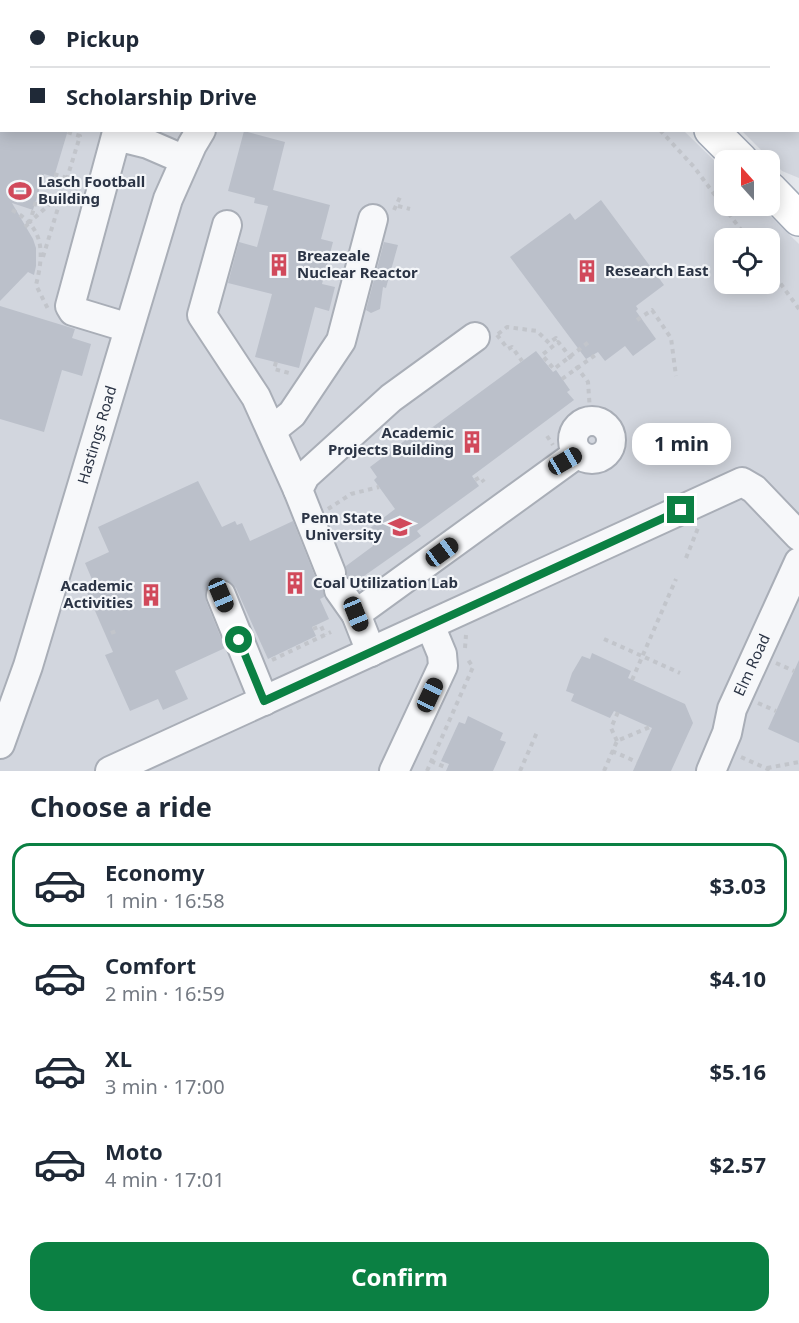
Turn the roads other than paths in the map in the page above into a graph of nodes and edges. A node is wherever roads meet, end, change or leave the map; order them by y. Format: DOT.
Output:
graph roads {
  1 [pos="200,132"];
  2 [pos="713,132"];
  3 [pos="731,150"];
  4 [pos="185,160"];
  5 [pos="780,184"];
  6 [pos="799,192"];
  7 [pos="780,199"];
  8 [pos="373,219"];
  9 [pos="799,219"];
  10 [pos="227,225"];
  11 [pos="129,328"];
  12 [pos="486,336"];
  13 [pos="272,430"];
  14 [pos="578,453"];
  15 [pos="298,490"];
  16 [pos="799,536"];
  17 [pos="799,562"];
  18 [pos="221,595"];
  19 [pos="356,614"];
  20 [pos="430,625"];
  21 [pos="371,652"];
  22 [pos="264,701"];
  23 [pos="0,744"];
  24 [pos="151,762"];
  25 [pos="110,771"];
  26 [pos="393,771"];
  27 [pos="711,771"];
  1 -- 4 [label="street, Hastings Road"];
  2 -- 3 [label="main road"];
  4 -- 11 [label="street, Hastings Road"];
  4 -- 11 [label="street"];
  5 -- 6 [label="main road"];
  7 -- 9 [label="main road"];
  8 -- 13 [label="street"];
  10 -- 13 [label="street"];
  11 -- 23 [label="street, Hastings Road"];
  12 -- 15 [label="street"];
  13 -- 15 [label="street"];
  14 -- 19 [label="street"];
  15 -- 19 [label="street"];
  16 -- 20 [label="street"];
  17 -- 27 [label="street, Elm Road"];
  18 -- 22 [label="street"];
  19 -- 21 [label="street"];
  20 -- 21 [label="street"];
  20 -- 26 [label="street"];
  21 -- 22 [label="street"];
  22 -- 24 [label="street"];
  24 -- 25 [label="street"];
}
